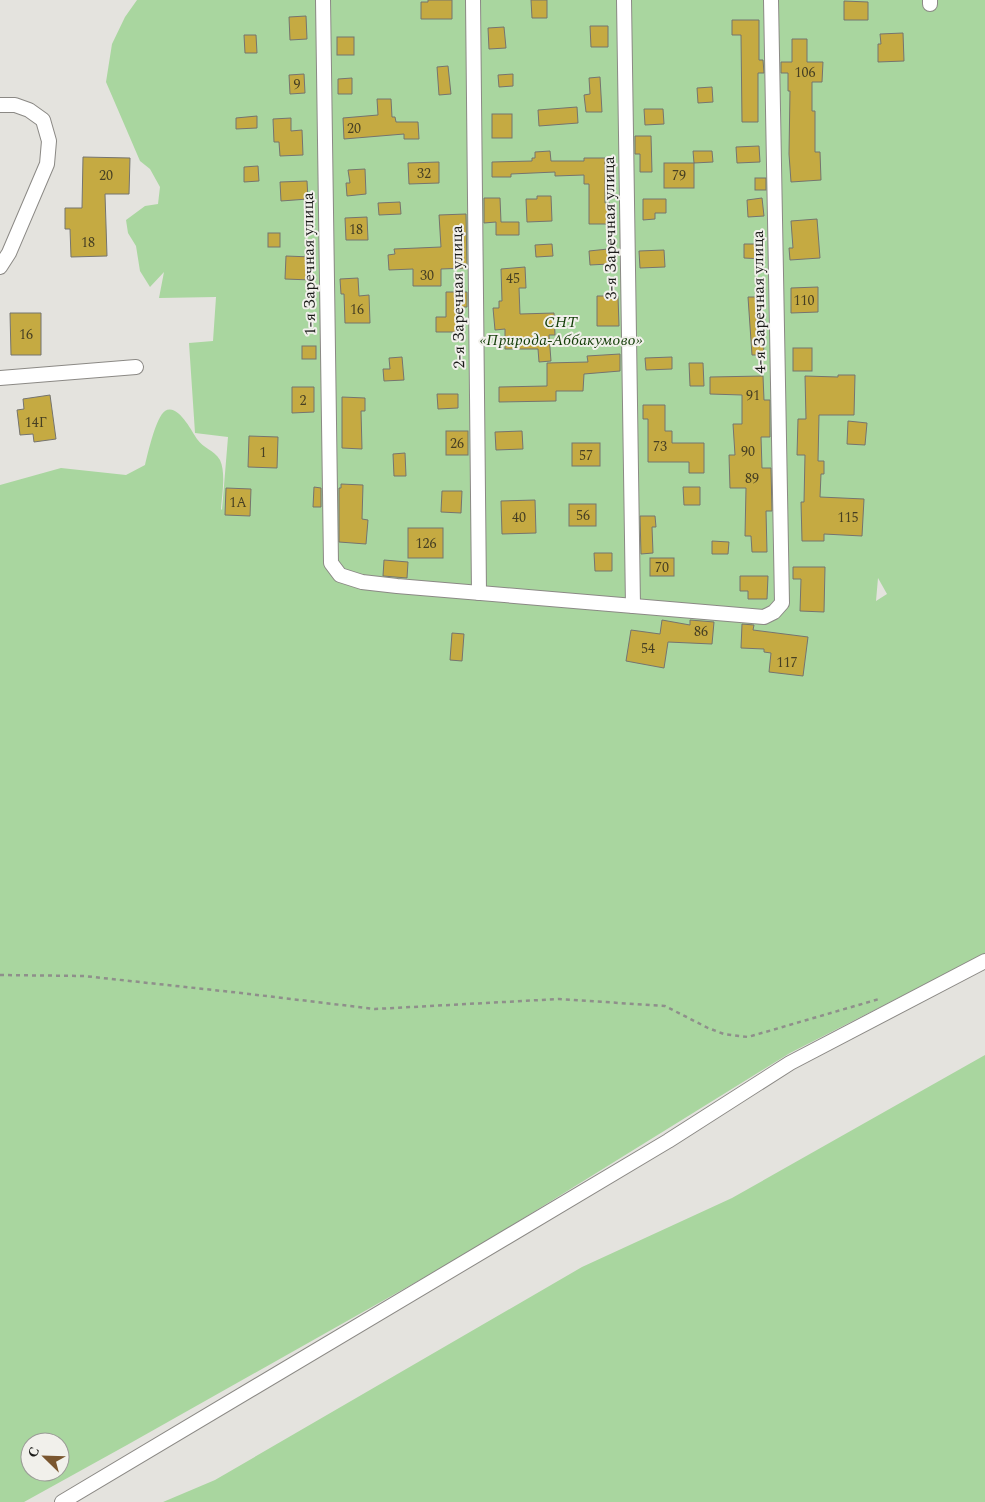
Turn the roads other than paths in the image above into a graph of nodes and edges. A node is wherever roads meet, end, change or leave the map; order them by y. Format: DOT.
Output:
graph roads {
  1 [pos="324,0"];
  2 [pos="473,0"];
  3 [pos="624,0"];
  4 [pos="771,0"];
  5 [pos="0,105"];
  6 [pos="0,267"];
  7 [pos="136,367"];
  8 [pos="0,378"];
  9 [pos="479,593"];
  10 [pos="782,603"];
  11 [pos="633,606"];
  12 [pos="985,961"];
  13 [pos="62,1502"];
  1 -- 9 [label="street, 1-я Заречная улица"];
  2 -- 9 [label="street, 2-я Заречная улица"];
  3 -- 11 [label="street, 3-я Заречная улица"];
  4 -- 10 [label="street, 4-я Заречная улица"];
  5 -- 6 [label="street"];
  7 -- 8 [label="street"];
  9 -- 11 [label="street, 1-я Заречная улица"];
  10 -- 11 [label="street, 1-я Заречная улица"];
  12 -- 13 [label="street"];
}
